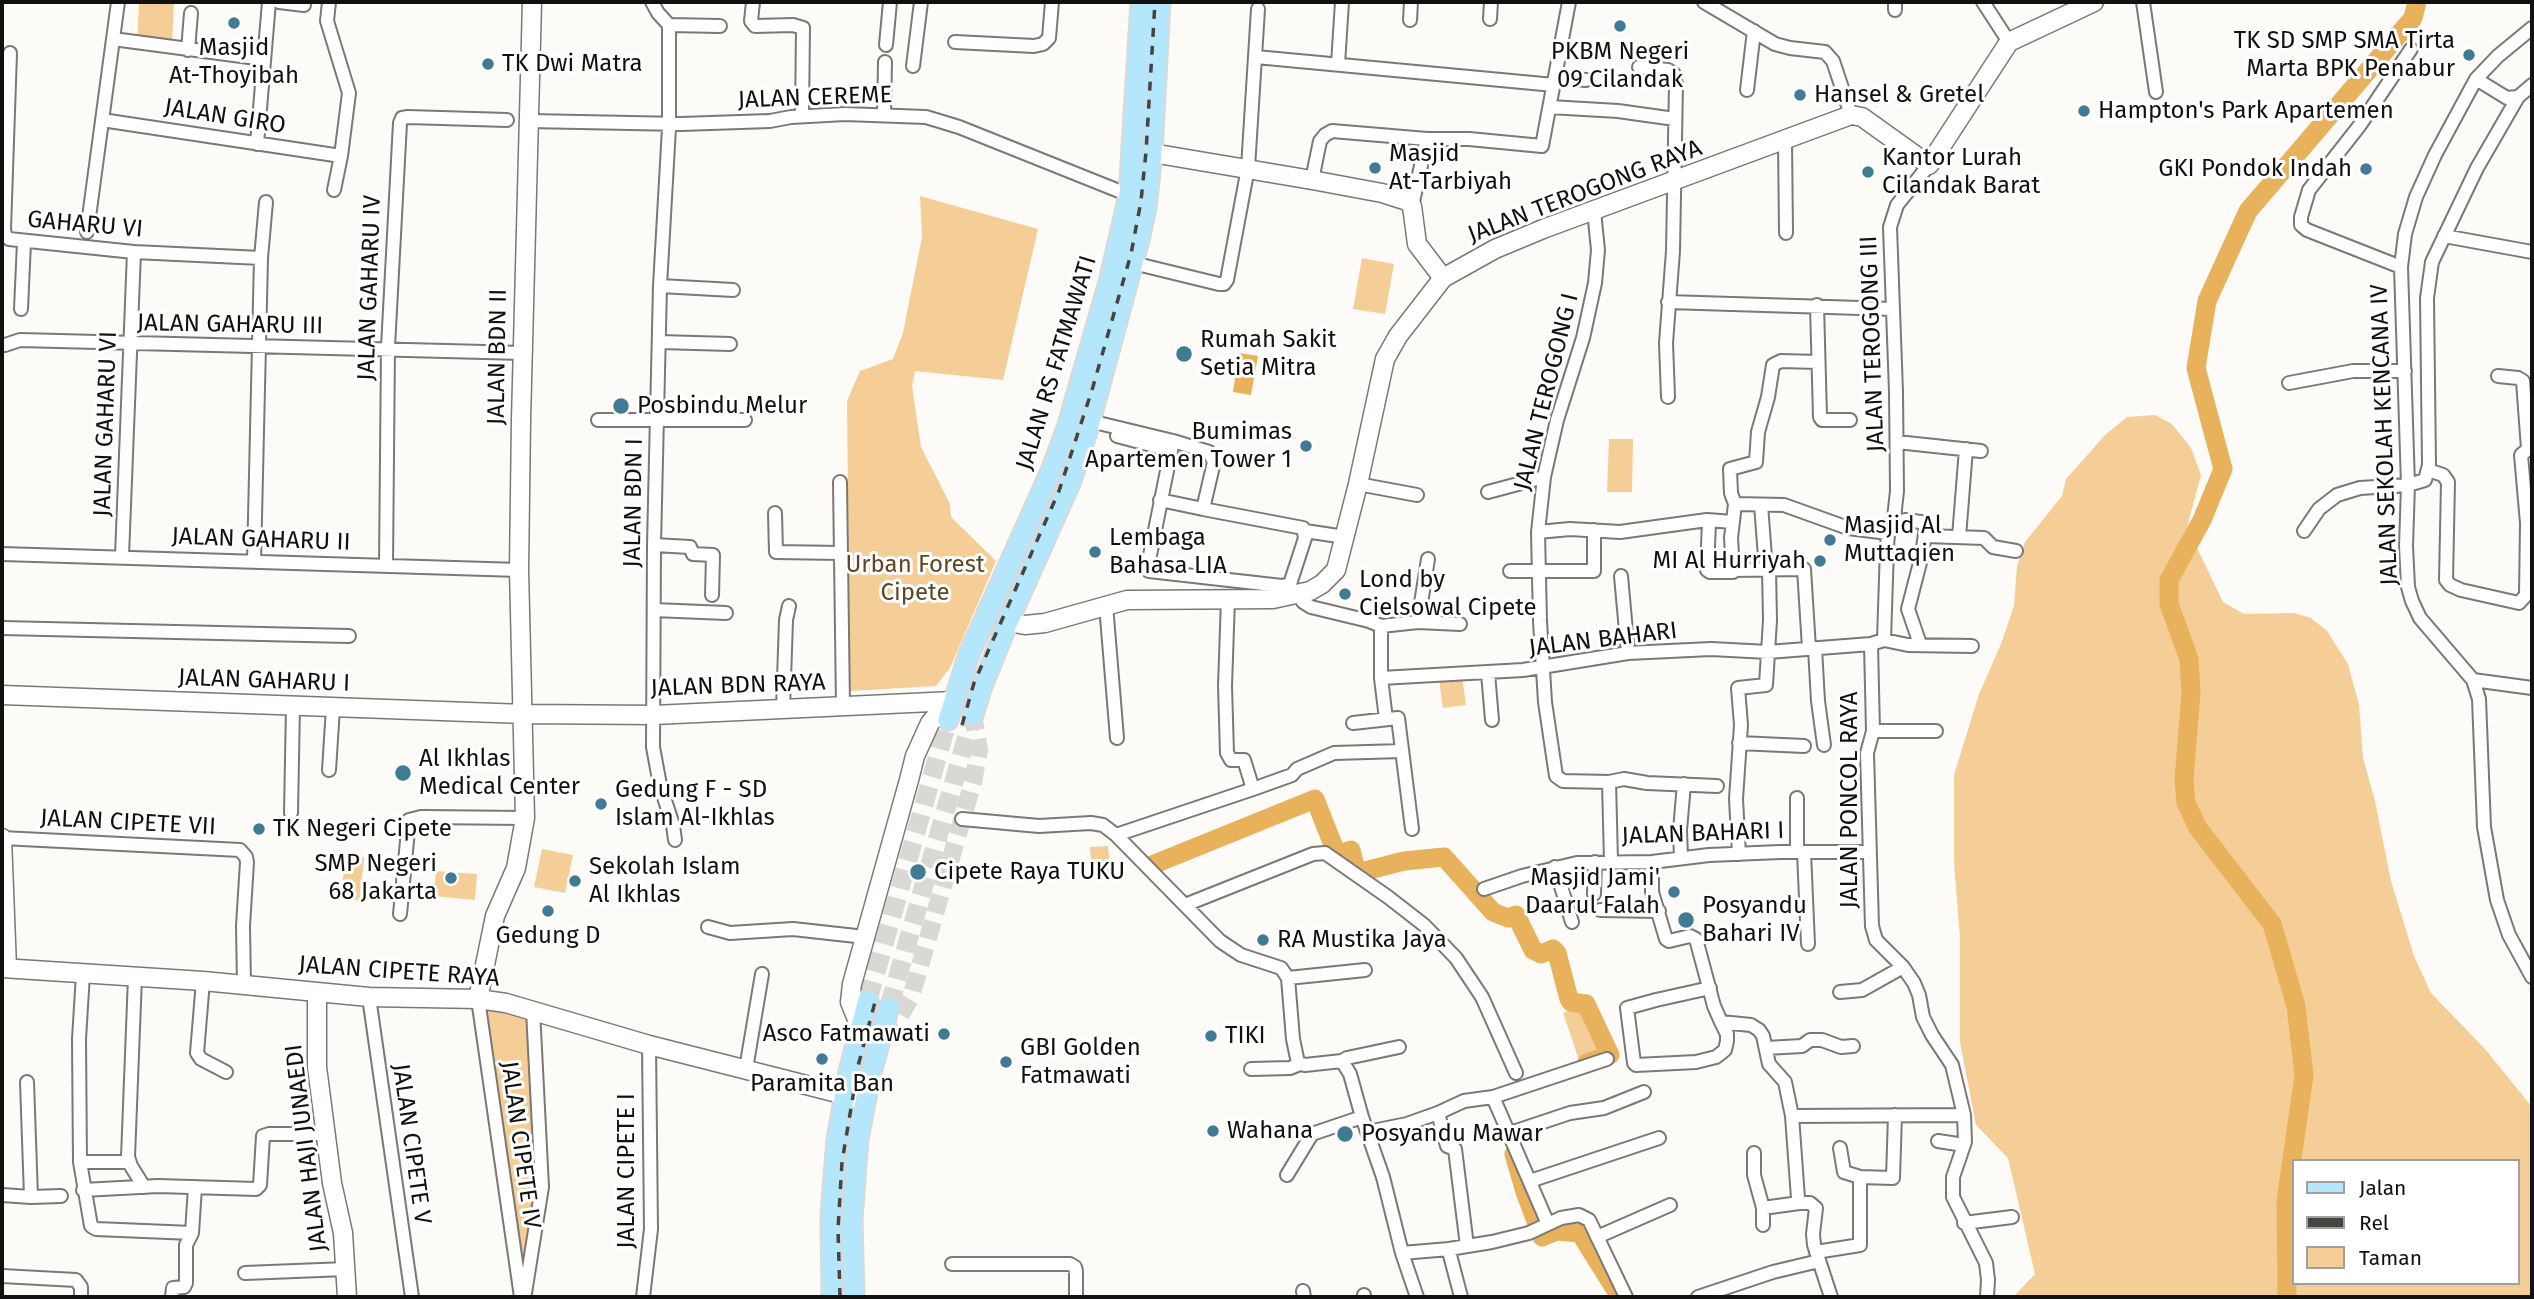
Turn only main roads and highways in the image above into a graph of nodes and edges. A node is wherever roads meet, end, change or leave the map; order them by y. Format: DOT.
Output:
graph roads {
  1 [pos="1141,2"];
  2 [pos="1160,2"];
  3 [pos="1146,73"];
  4 [pos="951,710"];
  5 [pos="973,715"];
  6 [pos="868,1000"];
  7 [pos="890,1007"];
  8 [pos="832,1297"];
  9 [pos="854,1297"];
  1 -- 3 [label="main road, JALAN RS FATMAWATI"];
  2 -- 3 [label="main road, JALAN RS FATMAWATI"];
  3 -- 4 [label="main road, JALAN RS FATMAWATI"];
  3 -- 5 [label="main road, JALAN RS FATMAWATI"];
  6 -- 8 [label="main road"];
  7 -- 9 [label="main road"];
}
